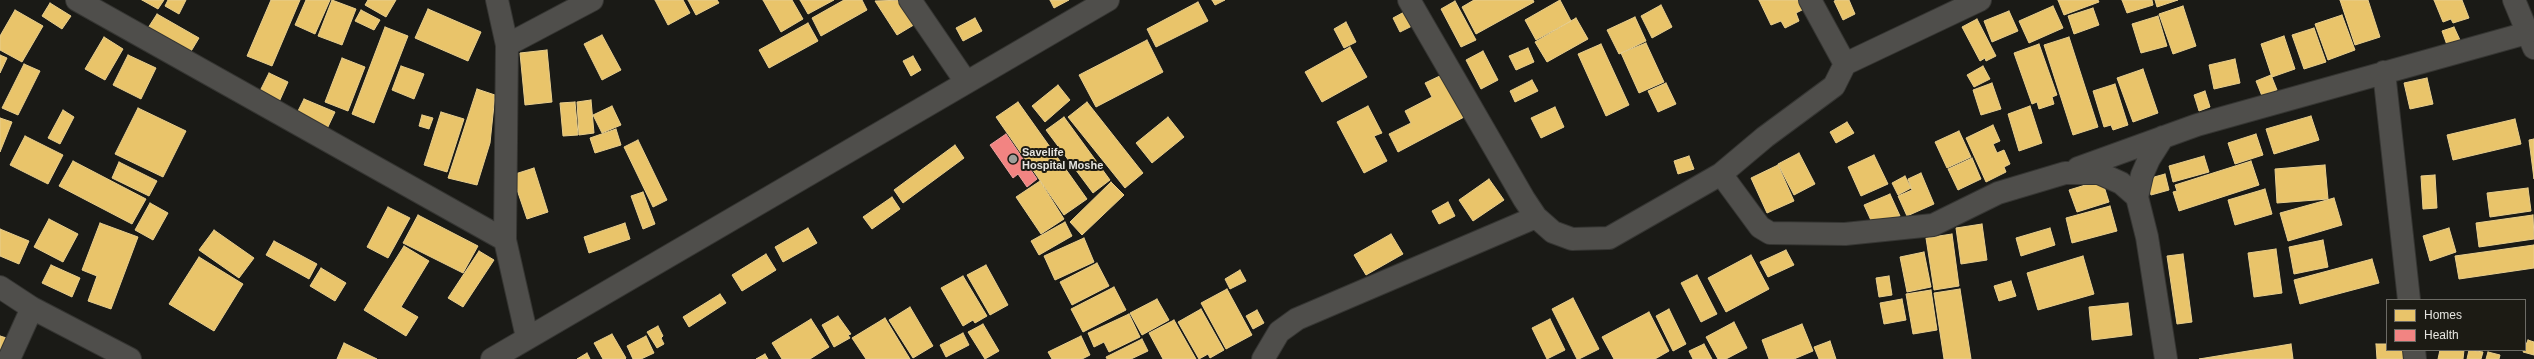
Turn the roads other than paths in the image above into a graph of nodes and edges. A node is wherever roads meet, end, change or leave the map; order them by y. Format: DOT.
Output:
graph roads {
  1 [pos="77,0"];
  2 [pos="497,0"];
  3 [pos="592,0"];
  4 [pos="910,0"];
  5 [pos="1108,0"];
  6 [pos="1409,0"];
  7 [pos="1810,0"];
  8 [pos="1980,0"];
  9 [pos="2514,0"];
  10 [pos="2531,40"];
  11 [pos="506,45"];
  12 [pos="1845,64"];
  13 [pos="2384,72"];
  14 [pos="966,82"];
  15 [pos="2163,138"];
  16 [pos="2065,173"];
  17 [pos="1721,174"];
  18 [pos="2137,197"];
  19 [pos="1536,216"];
  20 [pos="505,240"];
  21 [pos="0,287"];
  22 [pos="2408,299"];
  23 [pos="32,308"];
  24 [pos="527,337"];
  25 [pos="8,359"];
  26 [pos="130,359"];
  27 [pos="492,359"];
  28 [pos="1263,359"];
  29 [pos="2166,359"];
  1 -- 20 [label="street"];
  2 -- 11 [label="street"];
  3 -- 11 [label="street"];
  4 -- 14 [label="street"];
  5 -- 14 [label="street"];
  6 -- 19 [label="street"];
  7 -- 12 [label="street"];
  8 -- 12 [label="street"];
  9 -- 10 [label="street"];
  10 -- 13 [label="street"];
  11 -- 20 [label="street"];
  12 -- 17 [label="street"];
  13 -- 15 [label="street"];
  13 -- 22 [label="street"];
  14 -- 24 [label="street"];
  15 -- 16 [label="street"];
  15 -- 18 [label="street"];
  16 -- 17 [label="street"];
  16 -- 18 [label="street"];
  17 -- 19 [label="street"];
  18 -- 29 [label="street"];
  19 -- 28 [label="street"];
  20 -- 24 [label="street"];
  21 -- 23 [label="street"];
  23 -- 25 [label="street"];
  23 -- 26 [label="street"];
  24 -- 27 [label="street"];
}
